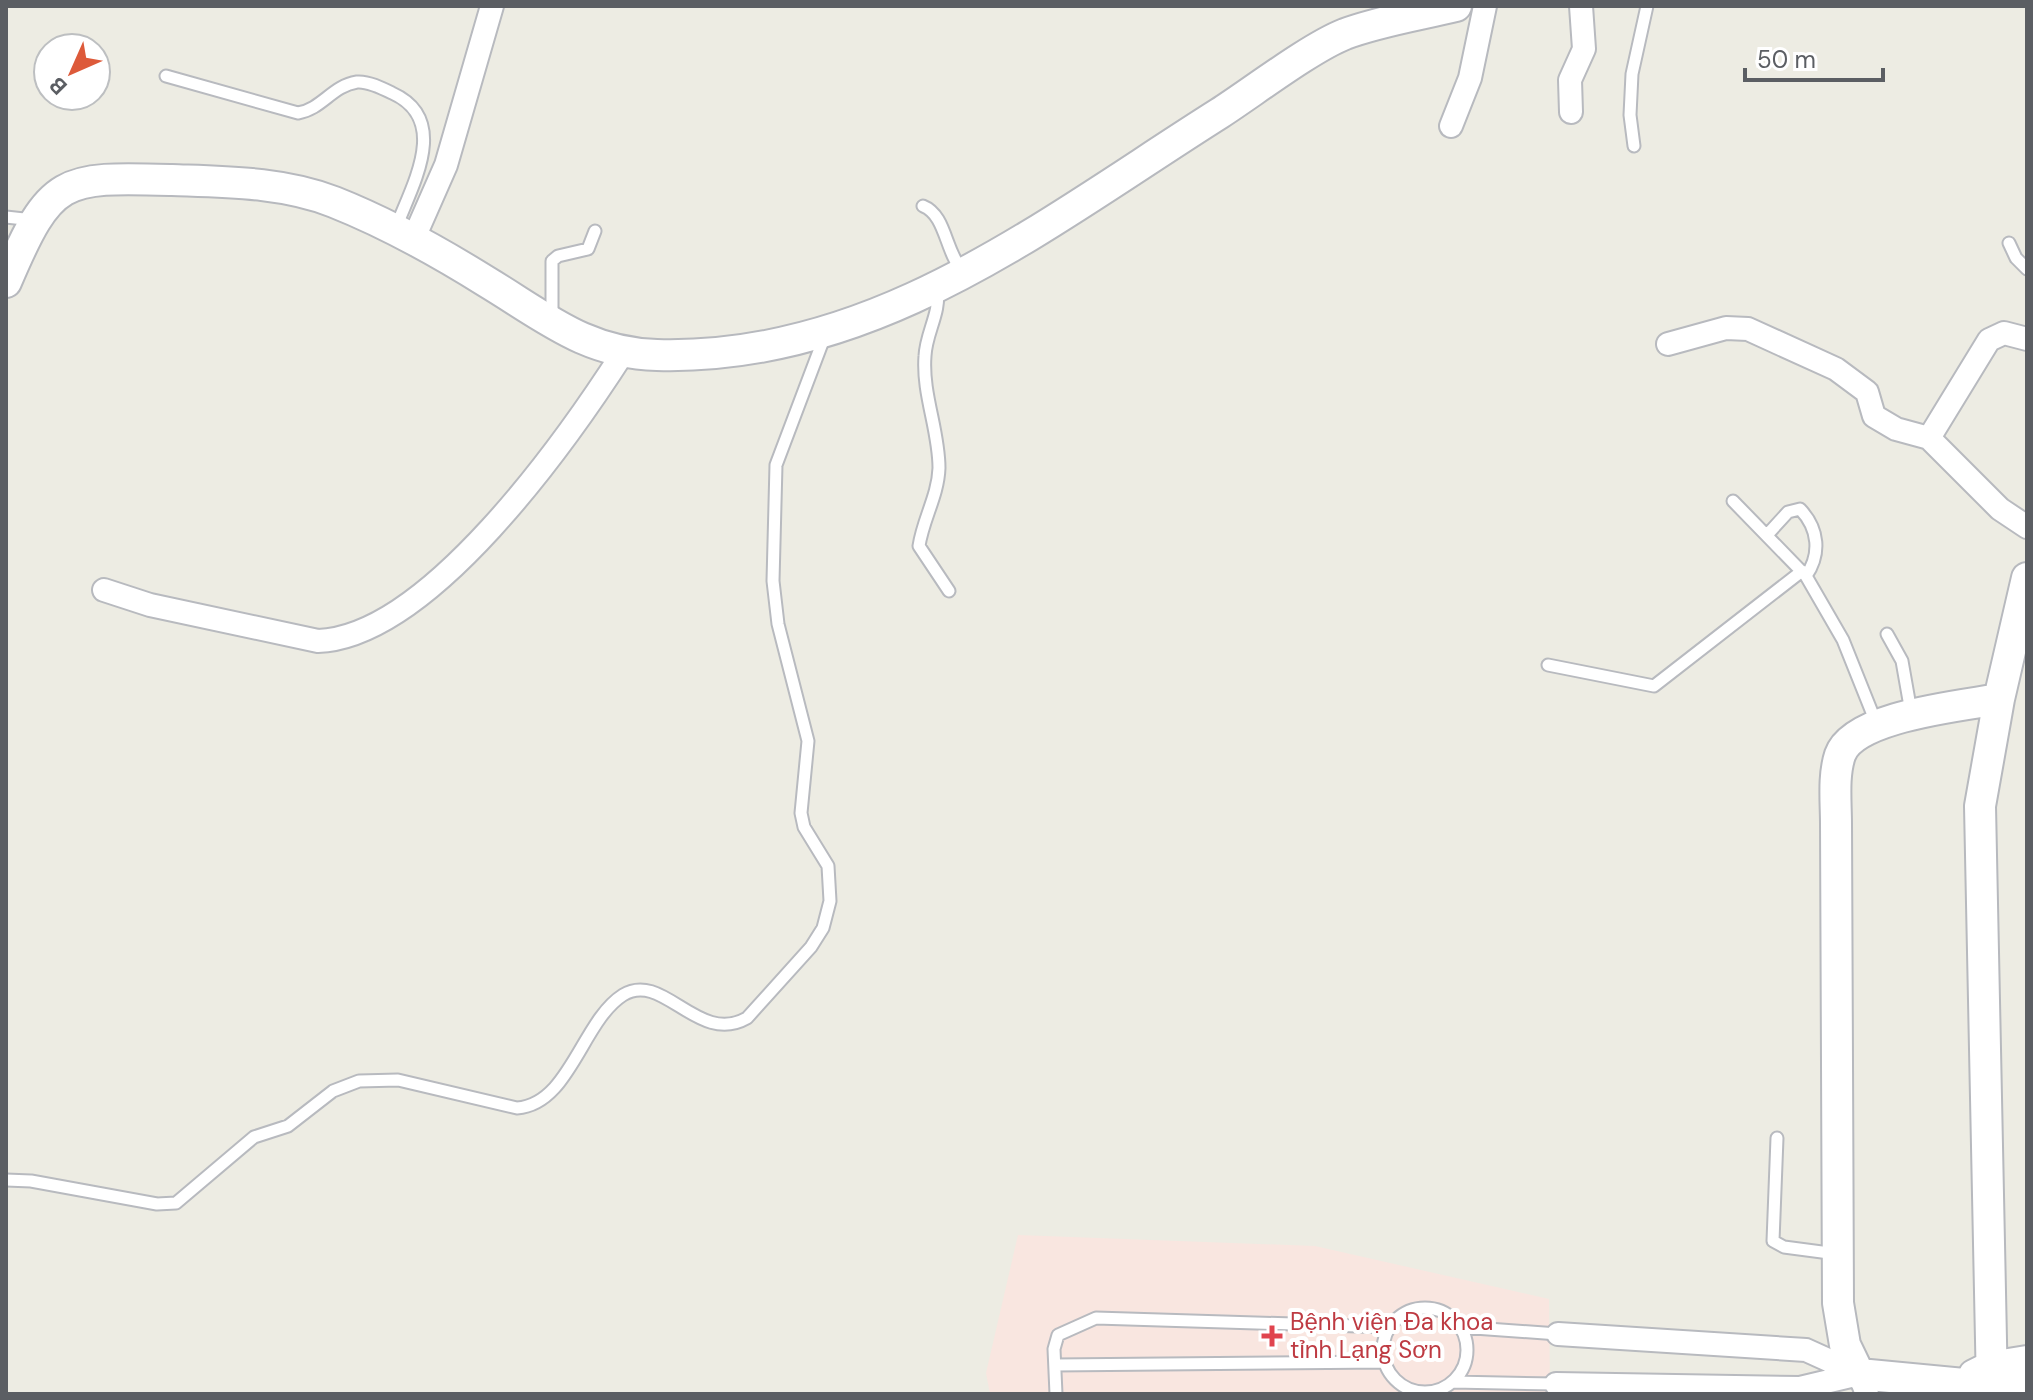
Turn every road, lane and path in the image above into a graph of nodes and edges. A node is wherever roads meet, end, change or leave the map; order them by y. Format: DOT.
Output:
graph roads {
  1 [pos="492,6"];
  2 [pos="1456,6"];
  3 [pos="1485,6"];
  4 [pos="1581,6"];
  5 [pos="1647,6"];
  6 [pos="166,76"];
  7 [pos="1571,112"];
  8 [pos="1451,126"];
  9 [pos="1634,146"];
  10 [pos="923,206"];
  11 [pos="6,217"];
  12 [pos="38,221"];
  13 [pos="595,231"];
  14 [pos="404,235"];
  15 [pos="2009,243"];
  16 [pos="2027,269"];
  17 [pos="965,274"];
  18 [pos="6,282"];
  19 [pos="937,289"];
  20 [pos="552,323"];
  21 [pos="825,333"];
  22 [pos="2027,339"];
  23 [pos="1668,344"];
  24 [pos="623,353"];
  25 [pos="1929,438"];
  26 [pos="1733,501"];
  27 [pos="2027,527"];
  28 [pos="1767,535"];
  29 [pos="1804,574"];
  30 [pos="2027,578"];
  31 [pos="104,590"];
  32 [pos="949,591"];
  33 [pos="1887,634"];
  34 [pos="1548,665"];
  35 [pos="1999,699"];
  36 [pos="1912,717"];
  37 [pos="1877,726"];
  38 [pos="1777,1138"];
  39 [pos="6,1180"];
  40 [pos="1837,1254"];
  41 [pos="1390,1327"];
  42 [pos="1460,1327"];
  43 [pos="1558,1334"];
  44 [pos="2027,1361"];
  45 [pos="1385,1362"];
  46 [pos="1055,1365"];
  47 [pos="1981,1379"];
  48 [pos="1556,1384"];
  49 [pos="1863,1384"];
  50 [pos="1446,1388"];
  51 [pos="2027,1390"];
  52 [pos="1412,1392"];
  53 [pos="1056,1394"];
  1 -- 14 [label="street"];
  2 -- 17 [label="street"];
  3 -- 8 [label="street"];
  4 -- 7 [label="street"];
  5 -- 9 [label="lane"];
  6 -- 14 [label="lane"];
  10 -- 17 [label="lane"];
  11 -- 12 [label="lane"];
  12 -- 14 [label="street"];
  12 -- 18 [label="street"];
  13 -- 20 [label="lane"];
  14 -- 20 [label="street"];
  15 -- 16 [label="lane"];
  17 -- 19 [label="street"];
  19 -- 21 [label="street"];
  19 -- 32 [label="lane"];
  20 -- 24 [label="street"];
  21 -- 24 [label="street"];
  21 -- 39 [label="lane"];
  22 -- 25 [label="street"];
  23 -- 25 [label="street"];
  24 -- 31 [label="street"];
  25 -- 27 [label="street"];
  26 -- 28 [label="lane"];
  28 -- 29 [label="lane"];
  28 -- 29 [label="lane"];
  29 -- 34 [label="lane"];
  29 -- 37 [label="lane"];
  30 -- 35 [label="street"];
  33 -- 36 [label="lane"];
  35 -- 36 [label="street"];
  35 -- 47 [label="street"];
  36 -- 37 [label="street"];
  37 -- 40 [label="street"];
  38 -- 40 [label="lane"];
  40 -- 49 [label="street"];
  41 -- 42 [label="lane"];
  41 -- 45 [label="lane"];
  41 -- 46 [label="lane"];
  42 -- 43 [label="lane"];
  42 -- 50 [label="lane"];
  43 -- 49 [label="street"];
  44 -- 47 [label="street"];
  45 -- 46 [label="lane"];
  45 -- 52 [label="lane"];
  46 -- 53 [label="lane"];
  47 -- 49 [label="street"];
  47 -- 51 [label="street"];
  48 -- 49 [label="street"];
  48 -- 50 [label="lane"];
  50 -- 52 [label="lane"];
}
